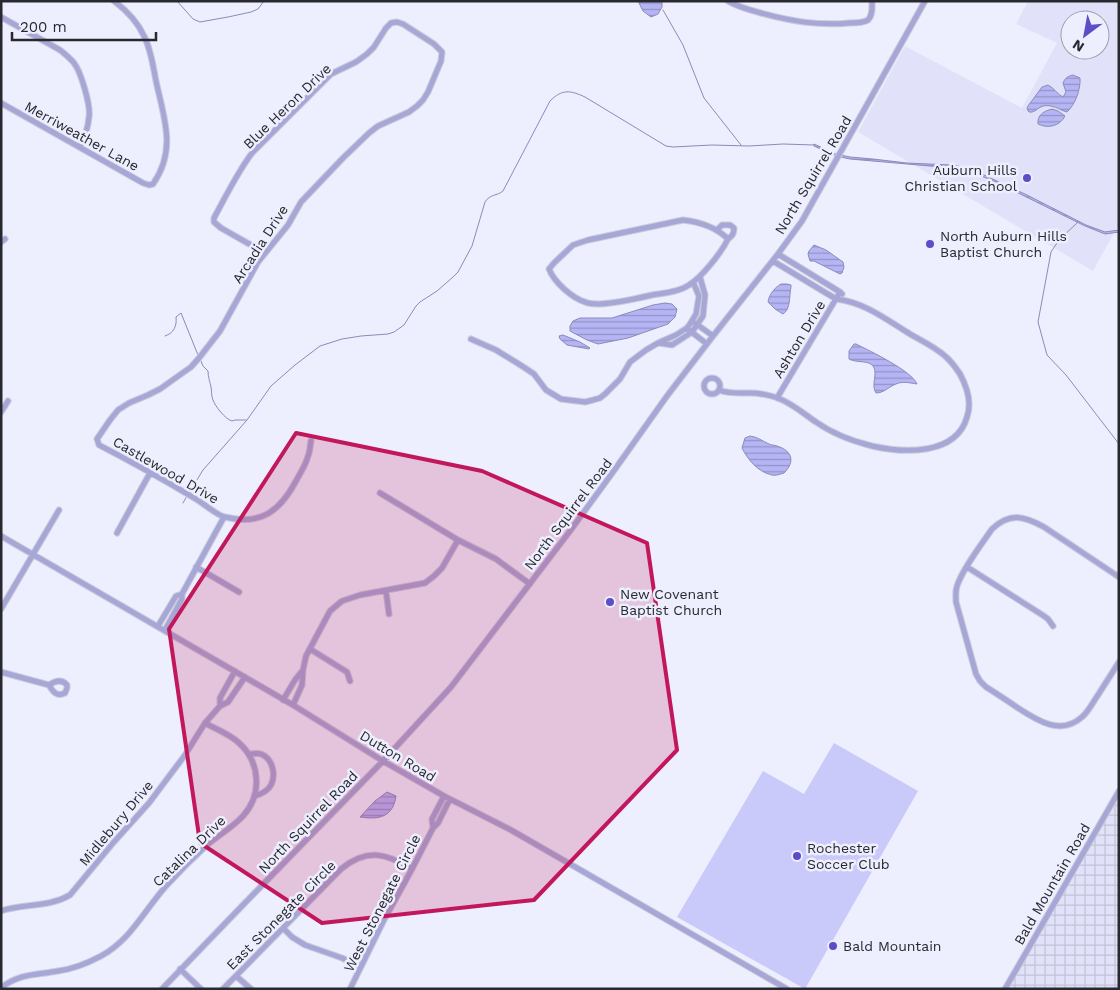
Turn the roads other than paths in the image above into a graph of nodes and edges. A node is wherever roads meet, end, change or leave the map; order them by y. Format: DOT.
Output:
graph roads {
  1 [pos="114,1"];
  2 [pos="728,1"];
  3 [pos="872,1"];
  4 [pos="925,1"];
  5 [pos="1,17"];
  6 [pos="393,22"];
  7 [pos="1,103"];
  8 [pos="80,147"];
  9 [pos="717,230"];
  10 [pos="728,239"];
  11 [pos="265,252"];
  12 [pos="778,254"];
  13 [pos="773,261"];
  14 [pos="810,274"];
  15 [pos="700,277"];
  16 [pos="806,281"];
  17 [pos="693,282"];
  18 [pos="840,292"];
  19 [pos="836,299"];
  20 [pos="847,300"];
  21 [pos="695,322"];
  22 [pos="689,330"];
  23 [pos="713,336"];
  24 [pos="471,339"];
  25 [pos="707,344"];
  26 [pos="719,390"];
  27 [pos="777,398"];
  28 [pos="8,401"];
  29 [pos="1,412"];
  30 [pos="311,441"];
  31 [pos="98,442"];
  32 [pos="150,473"];
  33 [pos="380,493"];
  34 [pos="59,510"];
  35 [pos="224,517"];
  36 [pos="116,533"];
  37 [pos="1,536"];
  38 [pos="458,540"];
  39 [pos="34,555"];
  40 [pos="196,567"];
  41 [pos="967,567"];
  42 [pos="1119,576"];
  43 [pos="530,584"];
  44 [pos="386,591"];
  45 [pos="240,592"];
  46 [pos="182,594"];
  47 [pos="1,609"];
  48 [pos="389,614"];
  49 [pos="158,626"];
  50 [pos="1052,626"];
  51 [pos="165,630"];
  52 [pos="310,649"];
  53 [pos="1118,665"];
  54 [pos="303,670"];
  55 [pos="235,671"];
  56 [pos="1,672"];
  57 [pos="244,677"];
  58 [pos="350,682"];
  59 [pos="49,685"];
  60 [pos="283,700"];
  61 [pos="293,705"];
  62 [pos="220,706"];
  63 [pos="206,723"];
  64 [pos="249,754"];
  65 [pos="383,761"];
  66 [pos="1119,791"];
  67 [pos="255,796"];
  68 [pos="444,796"];
  69 [pos="450,799"];
  70 [pos="433,828"];
  71 [pos="412,869"];
  72 [pos="1,912"];
  73 [pos="283,928"];
  74 [pos="361,967"];
  75 [pos="180,969"];
  76 [pos="236,976"];
  77 [pos="1,988"];
  78 [pos="162,989"];
  79 [pos="201,989"];
  80 [pos="224,989"];
  81 [pos="251,989"];
  82 [pos="350,989"];
  83 [pos="788,989"];
  84 [pos="1005,989"];
  1 -- 8 [label="street, Merriweather Lane"];
  2 -- 3 [label="street"];
  4 -- 12 [label="street, North Squirrel Road"];
  5 -- 8 [label="street"];
  6 -- 11 [label="street, Arcadia Drive"];
  6 -- 11 [label="street, Blue Heron Drive"];
  7 -- 8 [label="street, Merriweather Lane"];
  9 -- 10 [label="street"];
  9 -- 10 [label="street"];
  9 -- 17 [label="street"];
  10 -- 15 [label="street"];
  11 -- 31 [label="street, Arcadia Drive"];
  12 -- 13 [label="street, North Squirrel Road"];
  12 -- 14 [label="street"];
  13 -- 16 [label="street"];
  13 -- 23 [label="street, North Squirrel Road"];
  14 -- 16 [label="street"];
  14 -- 18 [label="street"];
  15 -- 17 [label="street"];
  15 -- 21 [label="street"];
  16 -- 19 [label="street"];
  17 -- 21 [label="street"];
  18 -- 19 [label="street, Ashton Drive"];
  18 -- 20 [label="street"];
  19 -- 20 [label="street"];
  19 -- 27 [label="street, Ashton Drive"];
  20 -- 27 [label="street"];
  21 -- 22 [label="street"];
  21 -- 23 [label="street"];
  22 -- 24 [label="street"];
  22 -- 25 [label="street"];
  23 -- 25 [label="street, North Squirrel Road"];
  25 -- 43 [label="street, North Squirrel Road"];
  26 -- 27 [label="street"];
  28 -- 29 [label="street"];
  30 -- 35 [label="street"];
  31 -- 32 [label="street, Castlewood Drive"];
  32 -- 35 [label="street, Castlewood Drive"];
  32 -- 36 [label="street"];
  33 -- 38 [label="street"];
  34 -- 39 [label="street"];
  35 -- 40 [label="street"];
  37 -- 39 [label="street, Dutton Road"];
  38 -- 43 [label="street"];
  38 -- 44 [label="street"];
  39 -- 47 [label="street"];
  39 -- 49 [label="street, Dutton Road"];
  40 -- 45 [label="street"];
  40 -- 46 [label="street"];
  41 -- 42 [label="street"];
  41 -- 50 [label="street"];
  41 -- 53 [label="street"];
  43 -- 65 [label="street, North Squirrel Road"];
  44 -- 48 [label="street"];
  44 -- 52 [label="street"];
  46 -- 49 [label="street"];
  46 -- 51 [label="street"];
  49 -- 51 [label="street, Dutton Road"];
  51 -- 55 [label="street, Dutton Road"];
  52 -- 54 [label="street"];
  52 -- 58 [label="street"];
  54 -- 60 [label="street"];
  54 -- 61 [label="street"];
  55 -- 57 [label="street, Dutton Road"];
  55 -- 62 [label="street, Midlebury Drive"];
  56 -- 59 [label="street"];
  57 -- 60 [label="street, Dutton Road"];
  57 -- 62 [label="street, Midlebury Drive"];
  60 -- 61 [label="street, Dutton Road"];
  61 -- 65 [label="street, Dutton Road"];
  62 -- 63 [label="street, Midlebury Drive"];
  63 -- 64 [label="street"];
  63 -- 72 [label="street, Midlebury Drive"];
  64 -- 67 [label="street"];
  64 -- 67 [label="street, Catalina Drive"];
  65 -- 68 [label="street, Dutton Road"];
  65 -- 75 [label="street, North Squirrel Road"];
  66 -- 84 [label="street, Bald Mountain Road"];
  67 -- 77 [label="street, Catalina Drive"];
  68 -- 69 [label="street, Dutton Road"];
  68 -- 70 [label="street, West Stonegate Circle"];
  69 -- 70 [label="street, West Stonegate Circle"];
  69 -- 83 [label="street, Dutton Road"];
  70 -- 71 [label="street, West Stonegate Circle"];
  71 -- 73 [label="street, East Stonegate Circle"];
  71 -- 74 [label="street, West Stonegate Circle"];
  73 -- 74 [label="street"];
  73 -- 76 [label="street, East Stonegate Circle"];
  74 -- 82 [label="street, West Stonegate Circle"];
  75 -- 78 [label="street, North Squirrel Road"];
  75 -- 79 [label="street"];
  76 -- 80 [label="street, East Stonegate Circle"];
  76 -- 81 [label="street"];
}
